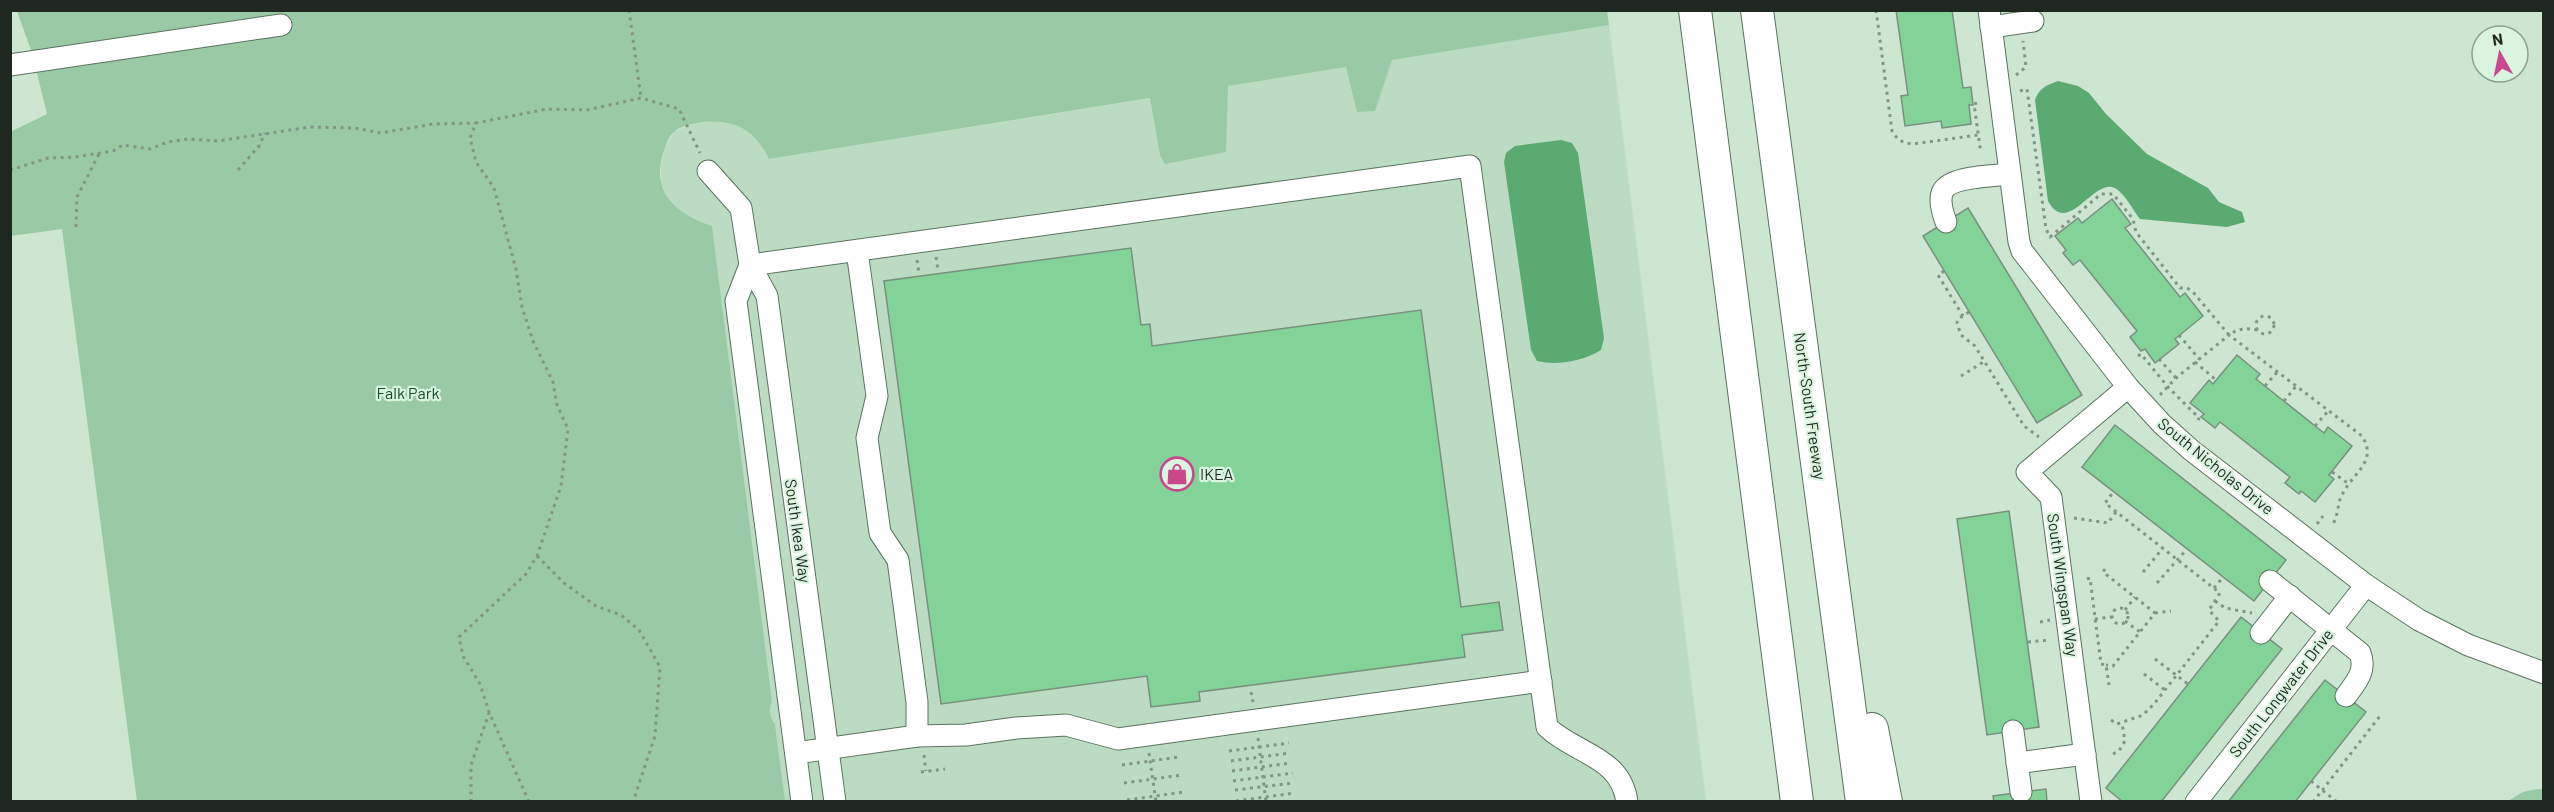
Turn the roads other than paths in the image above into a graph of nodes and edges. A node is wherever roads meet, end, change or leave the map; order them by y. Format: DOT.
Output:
graph roads {
  1 [pos="1695,10"];
  2 [pos="1757,10"];
  3 [pos="1990,19"];
  4 [pos="2026,22"];
  5 [pos="281,25"];
  6 [pos="10,65"];
  7 [pos="708,171"];
  8 [pos="2010,174"];
  9 [pos="1946,222"];
  10 [pos="857,251"];
  11 [pos="750,265"];
  12 [pos="1806,371"];
  13 [pos="2128,387"];
  14 [pos="2271,581"];
  15 [pos="2366,585"];
  16 [pos="2290,596"];
  17 [pos="2331,629"];
  18 [pos="2260,633"];
  19 [pos="1776,644"];
  20 [pos="2544,673"];
  21 [pos="1540,681"];
  22 [pos="2346,696"];
  23 [pos="2013,731"];
  24 [pos="916,736"];
  25 [pos="828,749"];
  26 [pos="796,753"];
  27 [pos="2085,754"];
  28 [pos="2018,763"];
  29 [pos="2021,792"];
  30 [pos="802,801"];
  31 [pos="835,801"];
  32 [pos="1627,801"];
  33 [pos="1782,801"];
  34 [pos="1797,801"];
  35 [pos="1862,801"];
  36 [pos="1886,801"];
  37 [pos="2091,801"];
  38 [pos="2196,801"];
  1 -- 19 [label="highway"];
  2 -- 12 [label="highway, North-South Freeway"];
  3 -- 4 [label="street"];
  3 -- 8 [label="street, South Nicholas Drive"];
  5 -- 6 [label="street"];
  7 -- 11 [label="street, South Ikea Way"];
  8 -- 9 [label="street"];
  8 -- 13 [label="street, South Nicholas Drive"];
  10 -- 11 [label="street"];
  10 -- 21 [label="street"];
  10 -- 24 [label="street"];
  11 -- 25 [label="street, South Ikea Way"];
  11 -- 26 [label="street, South Ikea Way"];
  12 -- 35 [label="highway, North-South Freeway"];
  12 -- 36 [label="highway"];
  13 -- 15 [label="street, South Nicholas Drive"];
  13 -- 27 [label="street, South Wingspan Way"];
  14 -- 16 [label="street"];
  15 -- 17 [label="street, South Longwater Drive"];
  15 -- 20 [label="street, South Nicholas Drive"];
  16 -- 17 [label="street"];
  16 -- 18 [label="street"];
  17 -- 22 [label="street"];
  17 -- 38 [label="street, South Longwater Drive"];
  19 -- 33 [label="highway"];
  19 -- 34 [label="highway"];
  21 -- 24 [label="street"];
  21 -- 32 [label="street"];
  23 -- 28 [label="street"];
  24 -- 25 [label="street"];
  25 -- 26 [label="street"];
  25 -- 31 [label="street, South Ikea Way"];
  26 -- 30 [label="street, South Ikea Way"];
  27 -- 28 [label="street"];
  27 -- 37 [label="street, South Wingspan Way"];
  28 -- 29 [label="street"];
}
